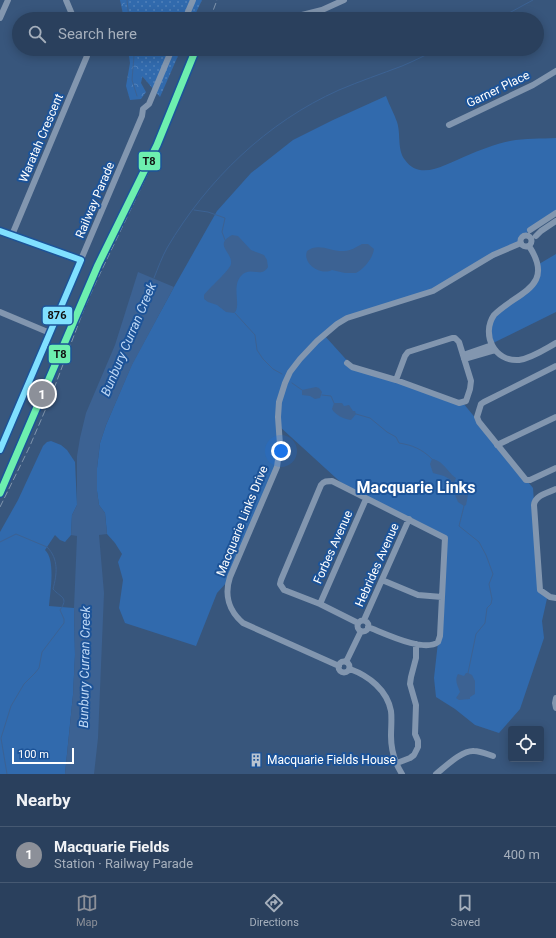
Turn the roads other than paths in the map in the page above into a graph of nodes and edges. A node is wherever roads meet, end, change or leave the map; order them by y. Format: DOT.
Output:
graph roads {
  1 [pos="8,0"];
  2 [pos="66,0"];
  3 [pos="193,0"];
  4 [pos="344,0"];
  5 [pos="71,12"];
  6 [pos="188,12"];
  7 [pos="314,12"];
  8 [pos="0,18"];
  9 [pos="87,56"];
  10 [pos="169,56"];
  11 [pos="556,72"];
  12 [pos="449,125"];
  13 [pos="556,213"];
  14 [pos="556,221"];
  15 [pos="530,230"];
  16 [pos="0,231"];
  17 [pos="12,235"];
  18 [pos="536,236"];
  19 [pos="521,243"];
  20 [pos="529,246"];
  21 [pos="81,260"];
  22 [pos="0,312"];
  23 [pos="50,333"];
  24 [pos="556,343"];
  25 [pos="493,348"];
  26 [pos="463,357"];
  27 [pos="347,363"];
  28 [pos="556,366"];
  29 [pos="396,380"];
  30 [pos="556,417"];
  31 [pos="2,440"];
  32 [pos="498,445"];
  33 [pos="0,450"];
  34 [pos="556,468"];
  35 [pos="556,489"];
  36 [pos="366,499"];
  37 [pos="409,519"];
  38 [pos="382,580"];
  39 [pos="548,595"];
  40 [pos="556,595"];
  41 [pos="442,597"];
  42 [pos="556,598"];
  43 [pos="320,604"];
  44 [pos="364,620"];
  45 [pos="358,623"];
  46 [pos="368,627"];
  47 [pos="361,631"];
  48 [pos="416,644"];
  49 [pos="346,662"];
  50 [pos="339,666"];
  51 [pos="350,669"];
  52 [pos="556,698"];
  53 [pos="556,708"];
  54 [pos="493,756"];
  55 [pos="397,763"];
  56 [pos="402,774"];
  57 [pos="436,774"];
  1 -- 8 [label="street"];
  2 -- 5 [label="street"];
  3 -- 6 [label="street"];
  4 -- 7 [label="street"];
  9 -- 17 [label="street, Waratah Crescent"];
  10 -- 21 [label="street, Railway Parade"];
  11 -- 12 [label="street, Garner Place"];
  13 -- 15 [label="street"];
  14 -- 18 [label="street"];
  16 -- 17 [label="street"];
  17 -- 21 [label="street"];
  19 -- 20 [label="street"];
  19 -- 20 [label="street"];
  19 -- 50 [label="street, Macquarie Links Drive"];
  20 -- 25 [label="street"];
  21 -- 23 [label="street, Railway Parade"];
  22 -- 23 [label="street"];
  23 -- 31 [label="street, Railway Parade"];
  24 -- 25 [label="street"];
  25 -- 26 [label="street"];
  26 -- 29 [label="street"];
  26 -- 29 [label="street"];
  27 -- 29 [label="street"];
  28 -- 32 [label="street"];
  30 -- 32 [label="street"];
  31 -- 33 [label="street, Railway Parade"];
  32 -- 34 [label="street"];
  35 -- 39 [label="street"];
  36 -- 37 [label="street"];
  36 -- 43 [label="street, Forbes Avenue"];
  36 -- 43 [label="street"];
  37 -- 38 [label="street, Hebrides Avenue"];
  37 -- 41 [label="street"];
  38 -- 41 [label="street"];
  38 -- 44 [label="street, Hebrides Avenue"];
  39 -- 40 [label="street"];
  39 -- 42 [label="street"];
  41 -- 48 [label="street"];
  43 -- 45 [label="street"];
  44 -- 45 [label="street"];
  44 -- 46 [label="street"];
  45 -- 47 [label="street"];
  46 -- 47 [label="street"];
  46 -- 48 [label="street"];
  47 -- 49 [label="street"];
  48 -- 55 [label="street"];
  49 -- 50 [label="street"];
  49 -- 51 [label="street"];
  50 -- 51 [label="street"];
  51 -- 55 [label="street"];
  52 -- 53 [label="street"];
  54 -- 57 [label="street"];
  55 -- 56 [label="street"];
}
